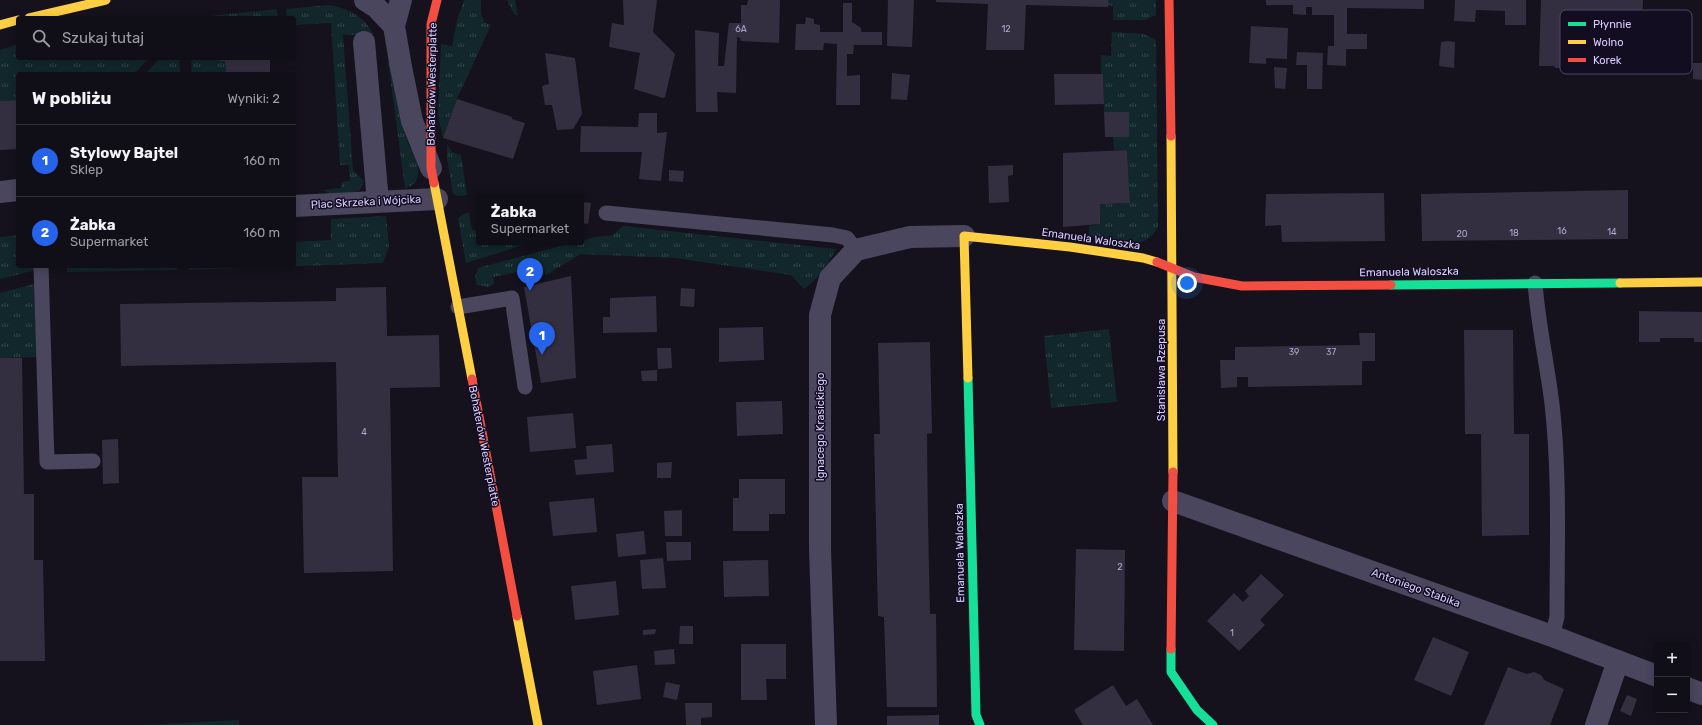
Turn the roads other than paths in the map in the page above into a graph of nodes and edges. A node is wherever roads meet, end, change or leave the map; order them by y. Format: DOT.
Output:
graph roads {
  1 [pos="106,0"];
  2 [pos="365,0"];
  3 [pos="401,0"];
  4 [pos="437,0"];
  5 [pos="1169,0"];
  6 [pos="37,16"];
  7 [pos="16,21"];
  8 [pos="0,25"];
  9 [pos="394,26"];
  10 [pos="364,42"];
  11 [pos="431,168"];
  12 [pos="16,190"];
  13 [pos="0,192"];
  14 [pos="437,199"];
  15 [pos="378,202"];
  16 [pos="296,206"];
  17 [pos="606,213"];
  18 [pos="964,236"];
  19 [pos="856,250"];
  20 [pos="1172,267"];
  21 [pos="41,268"];
  22 [pos="1702,282"];
  23 [pos="1536,283"];
  24 [pos="458,307"];
  25 [pos="525,387"];
  26 [pos="93,461"];
  27 [pos="1173,501"];
  28 [pos="1552,636"];
  29 [pos="1618,661"];
  30 [pos="1654,675"];
  31 [pos="1690,689"];
  32 [pos="1702,694"];
  33 [pos="538,725"];
  34 [pos="826,725"];
  35 [pos="980,725"];
  36 [pos="1213,725"];
  37 [pos="1596,725"];
  1 -- 6 [label="street"];
  2 -- 9 [label="street"];
  3 -- 9 [label="street, Bohaterów Westerplatte"];
  4 -- 11 [label="street, Bohaterów Westerplatte"];
  5 -- 20 [label="street, Stanisława Rzepusa"];
  7 -- 8 [label="street"];
  9 -- 11 [label="street, Bohaterów Westerplatte"];
  10 -- 15 [label="street"];
  11 -- 14 [label="street, Bohaterów Westerplatte"];
  12 -- 13 [label="street"];
  14 -- 15 [label="street, Plac Skrzeka i Wójcika"];
  14 -- 24 [label="street, Bohaterów Westerplatte"];
  15 -- 16 [label="street, Plac Skrzeka i Wójcika"];
  17 -- 19 [label="lane"];
  18 -- 19 [label="street"];
  18 -- 20 [label="street, Emanuela Waloszka"];
  18 -- 35 [label="street, Emanuela Waloszka"];
  19 -- 34 [label="street, Ignacego Krasickiego"];
  20 -- 23 [label="street, Emanuela Waloszka"];
  20 -- 27 [label="street, Stanisława Rzepusa"];
  21 -- 26 [label="lane"];
  22 -- 23 [label="street, Emanuela Waloszka"];
  23 -- 28 [label="lane"];
  24 -- 25 [label="lane"];
  24 -- 33 [label="street, Bohaterów Westerplatte"];
  27 -- 28 [label="street, Antoniego Stabika"];
  27 -- 36 [label="street, Stanisława Rzepusa"];
  28 -- 29 [label="street, Antoniego Stabika"];
  29 -- 30 [label="street, Antoniego Stabika"];
  29 -- 37 [label="street"];
  31 -- 32 [label="street"];
}
